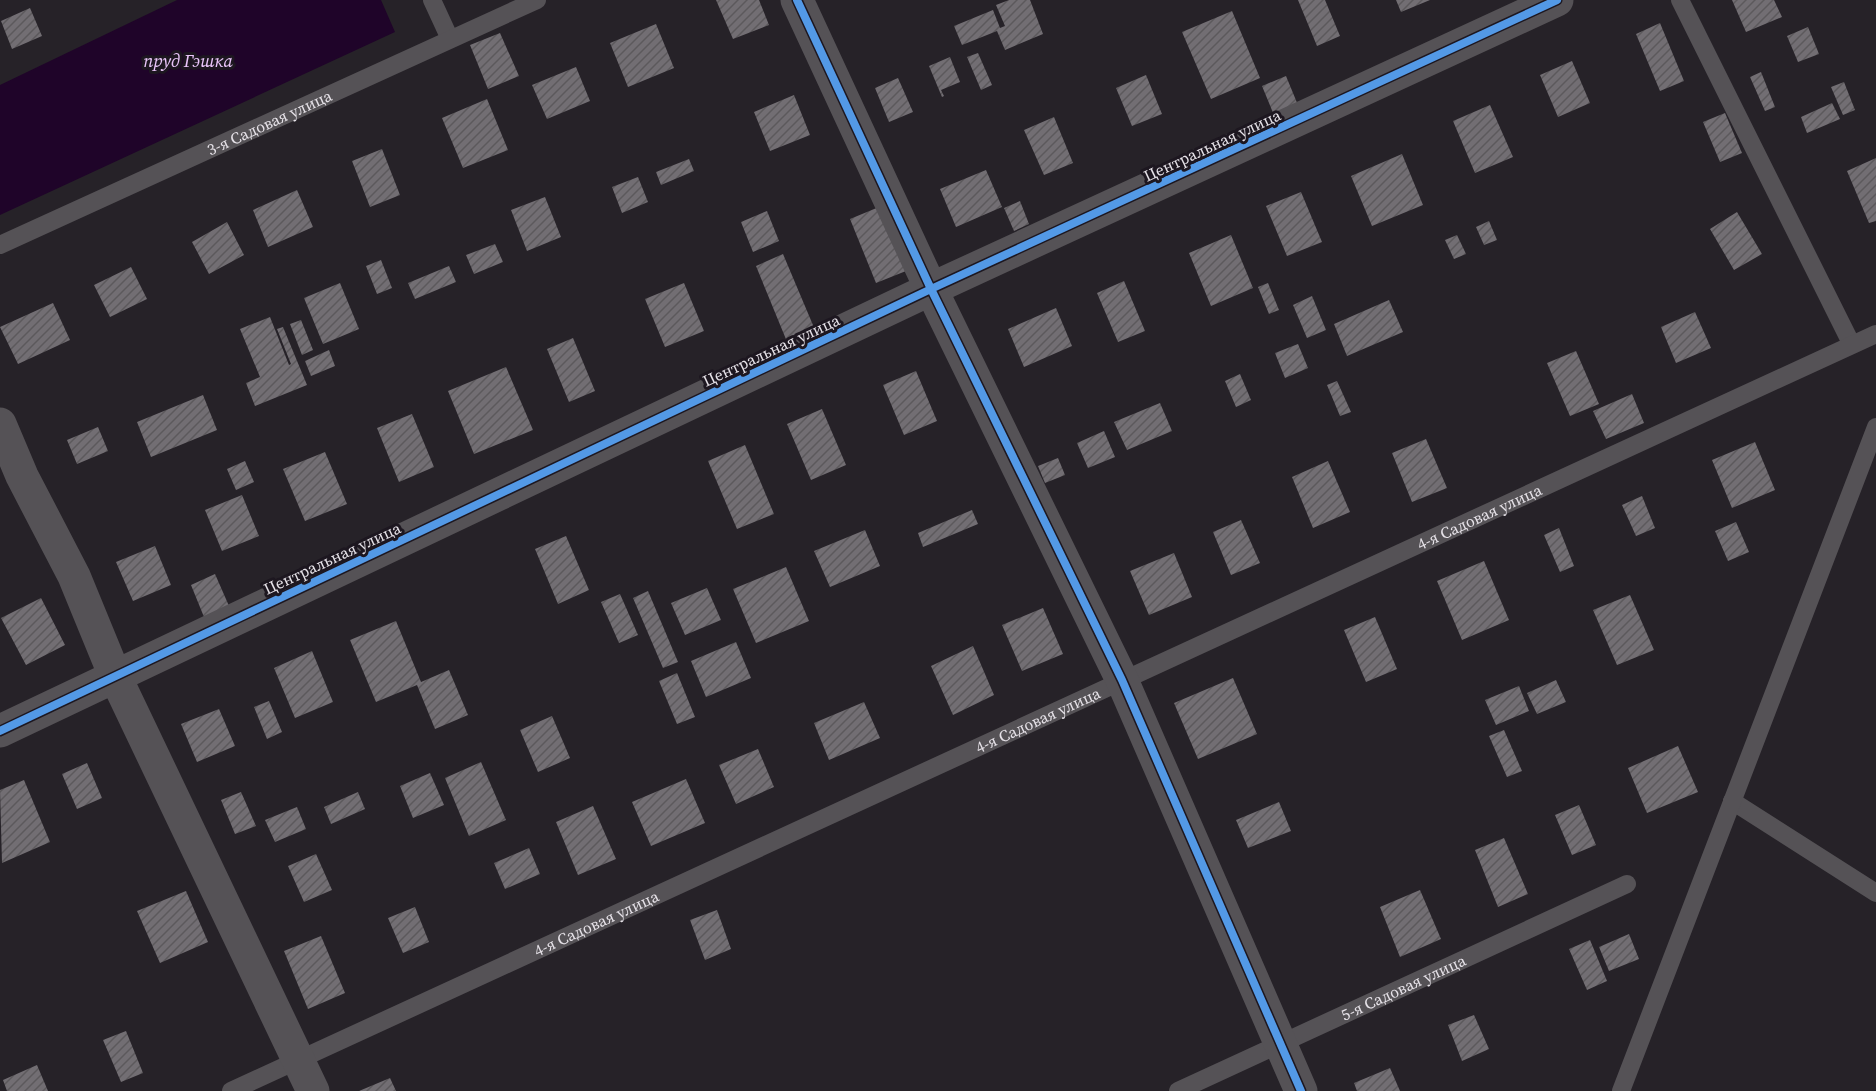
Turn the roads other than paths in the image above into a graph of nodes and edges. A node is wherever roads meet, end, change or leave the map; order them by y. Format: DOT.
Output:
graph roads {
  1 [pos="432,0"];
  2 [pos="537,0"];
  3 [pos="797,0"];
  4 [pos="1557,0"];
  5 [pos="1680,0"];
  6 [pos="450,39"];
  7 [pos="0,245"];
  8 [pos="931,289"];
  9 [pos="1876,334"];
  10 [pos="1851,343"];
  11 [pos="0,424"];
  12 [pos="1876,427"];
  13 [pos="115,676"];
  14 [pos="1122,680"];
  15 [pos="0,731"];
  16 [pos="1732,801"];
  17 [pos="1627,884"];
  18 [pos="1876,893"];
  19 [pos="1279,1043"];
  20 [pos="298,1059"];
  21 [pos="231,1091"];
  22 [pos="313,1091"];
  23 [pos="1178,1091"];
  24 [pos="1301,1091"];
  25 [pos="1621,1091"];
  1 -- 6 [label="lane"];
  2 -- 6 [label="lane, 3-я Садовая улица"];
  3 -- 8 [label="street"];
  4 -- 8 [label="street, Центральная улица"];
  5 -- 10 [label="lane"];
  6 -- 7 [label="lane, 3-я Садовая улица"];
  8 -- 13 [label="street, Центральная улица"];
  8 -- 14 [label="street"];
  9 -- 10 [label="lane, 4-я Садовая улица"];
  10 -- 14 [label="lane, 4-я Садовая улица"];
  11 -- 13 [label="street"];
  12 -- 16 [label="lane"];
  13 -- 15 [label="street, Центральная улица"];
  13 -- 20 [label="street"];
  14 -- 19 [label="street"];
  14 -- 20 [label="lane, 4-я Садовая улица"];
  16 -- 18 [label="lane"];
  16 -- 25 [label="lane"];
  17 -- 19 [label="lane, 5-я Садовая улица"];
  19 -- 23 [label="lane, 5-я Садовая улица"];
  19 -- 24 [label="street"];
  20 -- 21 [label="lane, 4-я Садовая улица"];
  20 -- 22 [label="street"];
}
